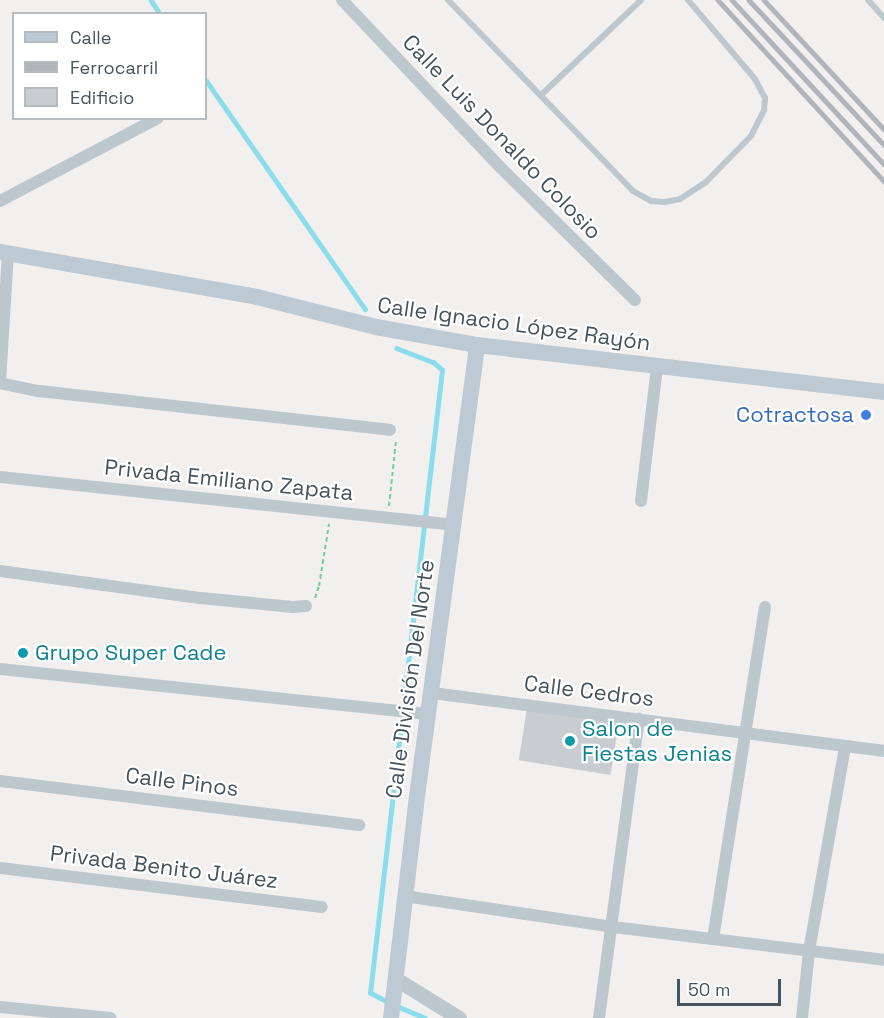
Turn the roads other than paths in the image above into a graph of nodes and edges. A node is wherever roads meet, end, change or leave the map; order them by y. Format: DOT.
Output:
graph roads {
  1 [pos="342,0"];
  2 [pos="448,0"];
  3 [pos="642,0"];
  4 [pos="688,0"];
  5 [pos="868,0"];
  6 [pos="884,18"];
  7 [pos="541,95"];
  8 [pos="154,120"];
  9 [pos="0,201"];
  10 [pos="4,252"];
  11 [pos="635,300"];
  12 [pos="477,345"];
  13 [pos="657,367"];
  14 [pos="0,383"];
  15 [pos="884,392"];
  16 [pos="390,430"];
  17 [pos="0,477"];
  18 [pos="641,501"];
  19 [pos="445,524"];
  20 [pos="0,571"];
  21 [pos="306,606"];
  22 [pos="765,607"];
  23 [pos="0,669"];
  24 [pos="432,693"];
  25 [pos="423,713"];
  26 [pos="639,719"];
  27 [pos="745,732"];
  28 [pos="845,746"];
  29 [pos="884,751"];
  30 [pos="0,781"];
  31 [pos="359,825"];
  32 [pos="0,868"];
  33 [pos="404,896"];
  34 [pos="322,907"];
  35 [pos="613,927"];
  36 [pos="713,939"];
  37 [pos="809,951"];
  38 [pos="884,960"];
  39 [pos="395,986"];
  40 [pos="0,1007"];
  41 [pos="391,1015"];
  42 [pos="110,1018"];
  43 [pos="459,1018"];
  44 [pos="598,1018"];
  45 [pos="802,1018"];
  1 -- 11 [label="street, Calle Luis Donaldo Colosio"];
  2 -- 7 [label="lane"];
  3 -- 7 [label="lane"];
  4 -- 7 [label="lane"];
  5 -- 6 [label="lane"];
  8 -- 9 [label="street"];
  10 -- 12 [label="main road, Calle Ignacio López Rayón"];
  10 -- 14 [label="street"];
  12 -- 13 [label="main road, Calle Ignacio López Rayón"];
  12 -- 19 [label="main road, Calle División Del Norte"];
  13 -- 15 [label="main road, Calle Ignacio López Rayón"];
  13 -- 18 [label="street"];
  14 -- 16 [label="street"];
  17 -- 19 [label="street, Privada Emiliano Zapata"];
  19 -- 24 [label="main road, Calle División Del Norte"];
  20 -- 21 [label="street"];
  22 -- 27 [label="street"];
  23 -- 25 [label="street"];
  24 -- 25 [label="main road, Calle División Del Norte"];
  24 -- 26 [label="street, Calle Cedros"];
  25 -- 33 [label="main road, Calle División Del Norte"];
  26 -- 27 [label="street, Calle Cedros"];
  26 -- 35 [label="street"];
  27 -- 28 [label="street, Calle Cedros"];
  27 -- 36 [label="street"];
  28 -- 29 [label="street, Calle Cedros"];
  28 -- 37 [label="street"];
  30 -- 31 [label="street, Calle Pinos"];
  32 -- 34 [label="street, Privada Benito Juárez"];
  33 -- 35 [label="street"];
  33 -- 39 [label="main road, Calle División Del Norte"];
  35 -- 36 [label="street"];
  35 -- 44 [label="street"];
  36 -- 37 [label="street"];
  37 -- 38 [label="street"];
  37 -- 45 [label="street"];
  39 -- 41 [label="main road, Calle División Del Norte"];
  39 -- 43 [label="street"];
  40 -- 42 [label="street"];
}
